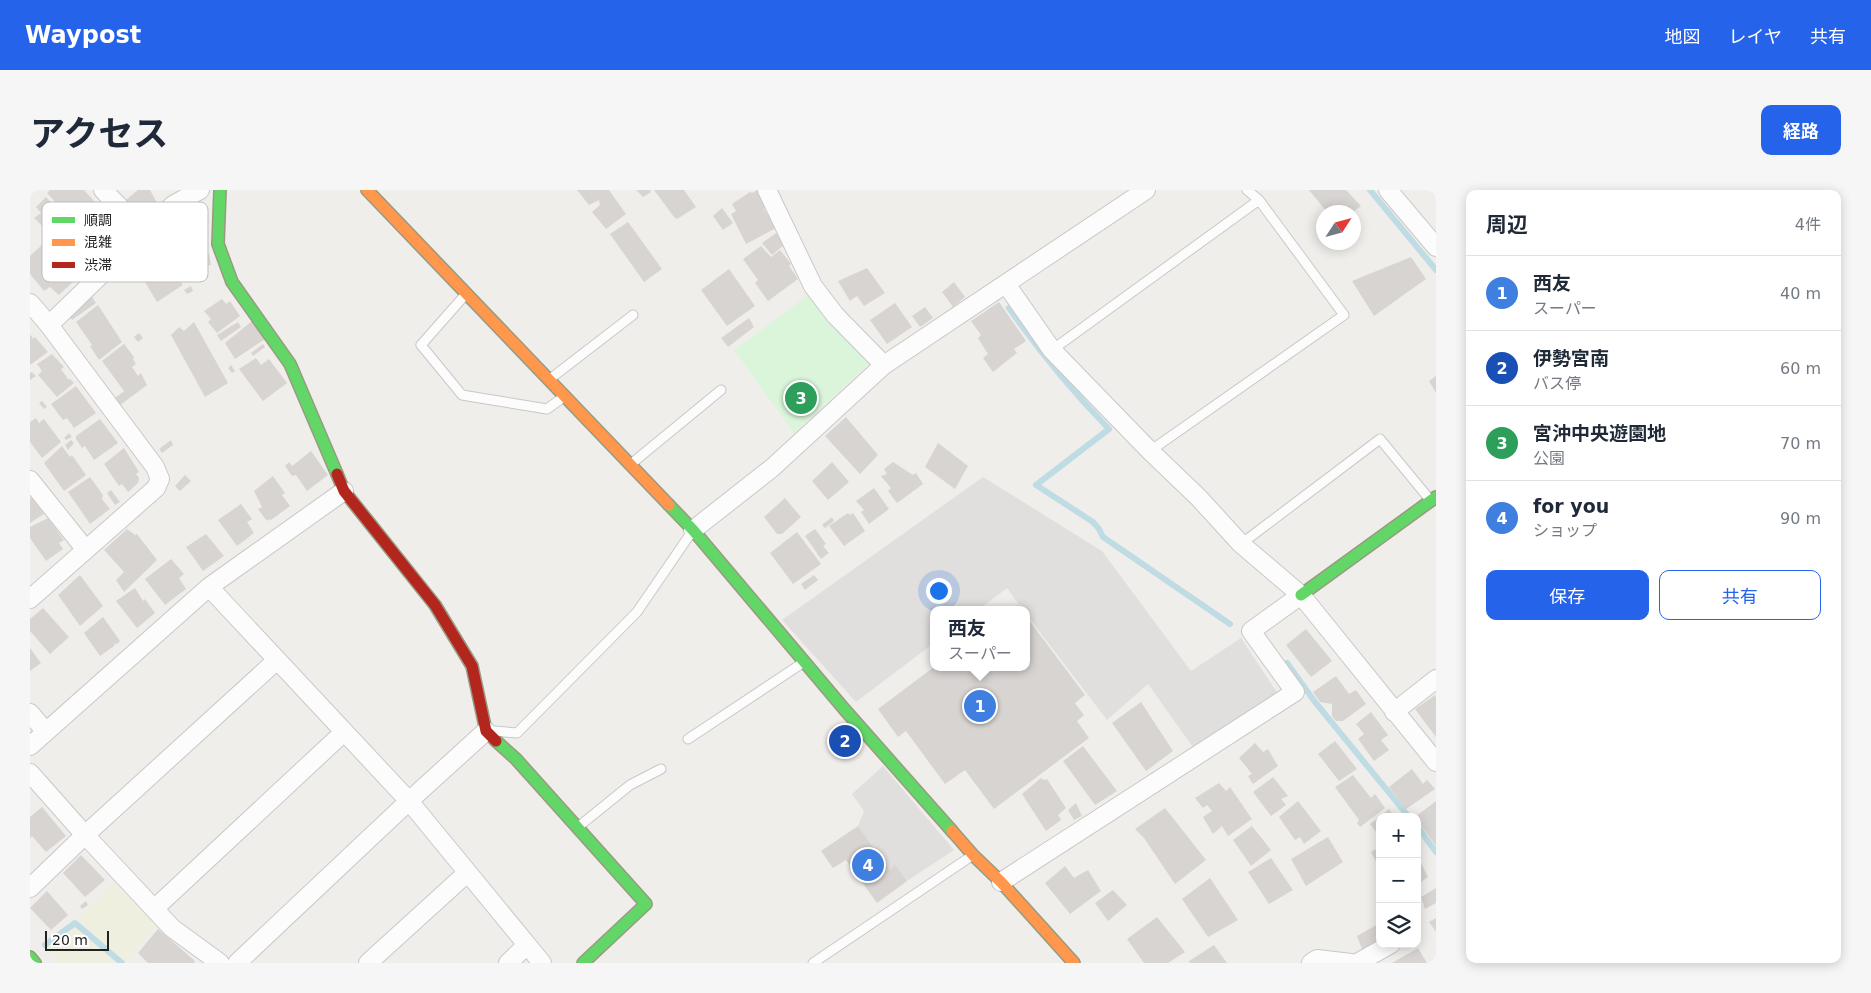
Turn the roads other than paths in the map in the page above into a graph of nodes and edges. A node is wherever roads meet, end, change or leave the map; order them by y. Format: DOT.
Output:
graph roads {
  1 [pos="103,190"];
  2 [pos="200,190"];
  3 [pos="220,190"];
  4 [pos="367,190"];
  5 [pos="767,190"];
  6 [pos="1146,190"];
  7 [pos="1247,190"];
  8 [pos="1388,190"];
  9 [pos="1259,200"];
  10 [pos="115,202"];
  11 [pos="178,202"];
  12 [pos="1436,247"];
  13 [pos="93,282"];
  14 [pos="1006,284"];
  15 [pos="467,293"];
  16 [pos="30,303"];
  17 [pos="633,315"];
  18 [pos="49,325"];
  19 [pos="1052,350"];
  20 [pos="884,365"];
  21 [pos="550,379"];
  22 [pos="721,390"];
  23 [pos="565,396"];
  24 [pos="1150,451"];
  25 [pos="630,464"];
  26 [pos="30,480"];
  27 [pos="344,490"];
  28 [pos="1434,499"];
  29 [pos="693,530"];
  30 [pos="1241,544"];
  31 [pos="86,550"];
  32 [pos="209,587"];
  33 [pos="1302,595"];
  34 [pos="30,599"];
  35 [pos="277,660"];
  36 [pos="804,662"];
  37 [pos="1436,679"];
  38 [pos="1394,712"];
  39 [pos="30,713"];
  40 [pos="486,731"];
  41 [pos="46,732"];
  42 [pos="344,732"];
  43 [pos="688,739"];
  44 [pos="30,746"];
  45 [pos="1436,762"];
  46 [pos="661,769"];
  47 [pos="30,773"];
  48 [pos="409,801"];
  49 [pos="578,827"];
  50 [pos="85,835"];
  51 [pos="973,854"];
  52 [pos="467,873"];
  53 [pos="1001,882"];
  54 [pos="30,888"];
  55 [pos="154,909"];
  56 [pos="527,945"];
  57 [pos="1384,948"];
  58 [pos="30,957"];
  59 [pos="35,963"];
  60 [pos="220,963"];
  61 [pos="237,963"];
  62 [pos="368,963"];
  63 [pos="508,963"];
  64 [pos="542,963"];
  65 [pos="583,963"];
  66 [pos="813,963"];
  67 [pos="1074,963"];
  68 [pos="1311,963"];
  69 [pos="1351,963"];
  70 [pos="1357,963"];
  1 -- 10 [label="street"];
  2 -- 11 [label="street"];
  3 -- 27 [label="street"];
  4 -- 15 [label="street"];
  5 -- 20 [label="street"];
  6 -- 14 [label="street"];
  7 -- 9 [label="lane"];
  8 -- 12 [label="street"];
  9 -- 19 [label="lane"];
  9 -- 24 [label="lane"];
  13 -- 18 [label="street"];
  14 -- 19 [label="street"];
  14 -- 20 [label="street"];
  15 -- 21 [label="street"];
  15 -- 23 [label="lane"];
  16 -- 18 [label="street"];
  17 -- 21 [label="lane"];
  18 -- 31 [label="street"];
  19 -- 24 [label="street"];
  20 -- 29 [label="street"];
  21 -- 23 [label="street"];
  22 -- 25 [label="lane"];
  23 -- 25 [label="street"];
  24 -- 30 [label="street"];
  25 -- 29 [label="street"];
  26 -- 31 [label="street"];
  27 -- 32 [label="street"];
  27 -- 40 [label="street"];
  28 -- 30 [label="lane"];
  28 -- 33 [label="street"];
  29 -- 36 [label="street"];
  29 -- 40 [label="lane"];
  30 -- 33 [label="street"];
  31 -- 34 [label="street"];
  32 -- 35 [label="street"];
  32 -- 41 [label="street"];
  33 -- 38 [label="street"];
  33 -- 53 [label="street"];
  35 -- 42 [label="street"];
  35 -- 50 [label="street"];
  36 -- 43 [label="lane"];
  36 -- 51 [label="street"];
  37 -- 38 [label="street"];
  38 -- 45 [label="street"];
  39 -- 41 [label="street"];
  40 -- 48 [label="street"];
  40 -- 49 [label="street"];
  41 -- 44 [label="street"];
  42 -- 48 [label="street"];
  42 -- 55 [label="street"];
  46 -- 49 [label="lane"];
  47 -- 50 [label="street"];
  48 -- 52 [label="street"];
  48 -- 61 [label="street"];
  49 -- 65 [label="street"];
  50 -- 54 [label="street"];
  50 -- 55 [label="street"];
  51 -- 53 [label="street"];
  51 -- 66 [label="lane"];
  52 -- 56 [label="street"];
  52 -- 62 [label="street"];
  53 -- 67 [label="street"];
  55 -- 60 [label="street"];
  56 -- 63 [label="street"];
  56 -- 64 [label="street"];
  57 -- 70 [label="street"];
  58 -- 59 [label="street"];
  68 -- 69 [label="street"];
}
